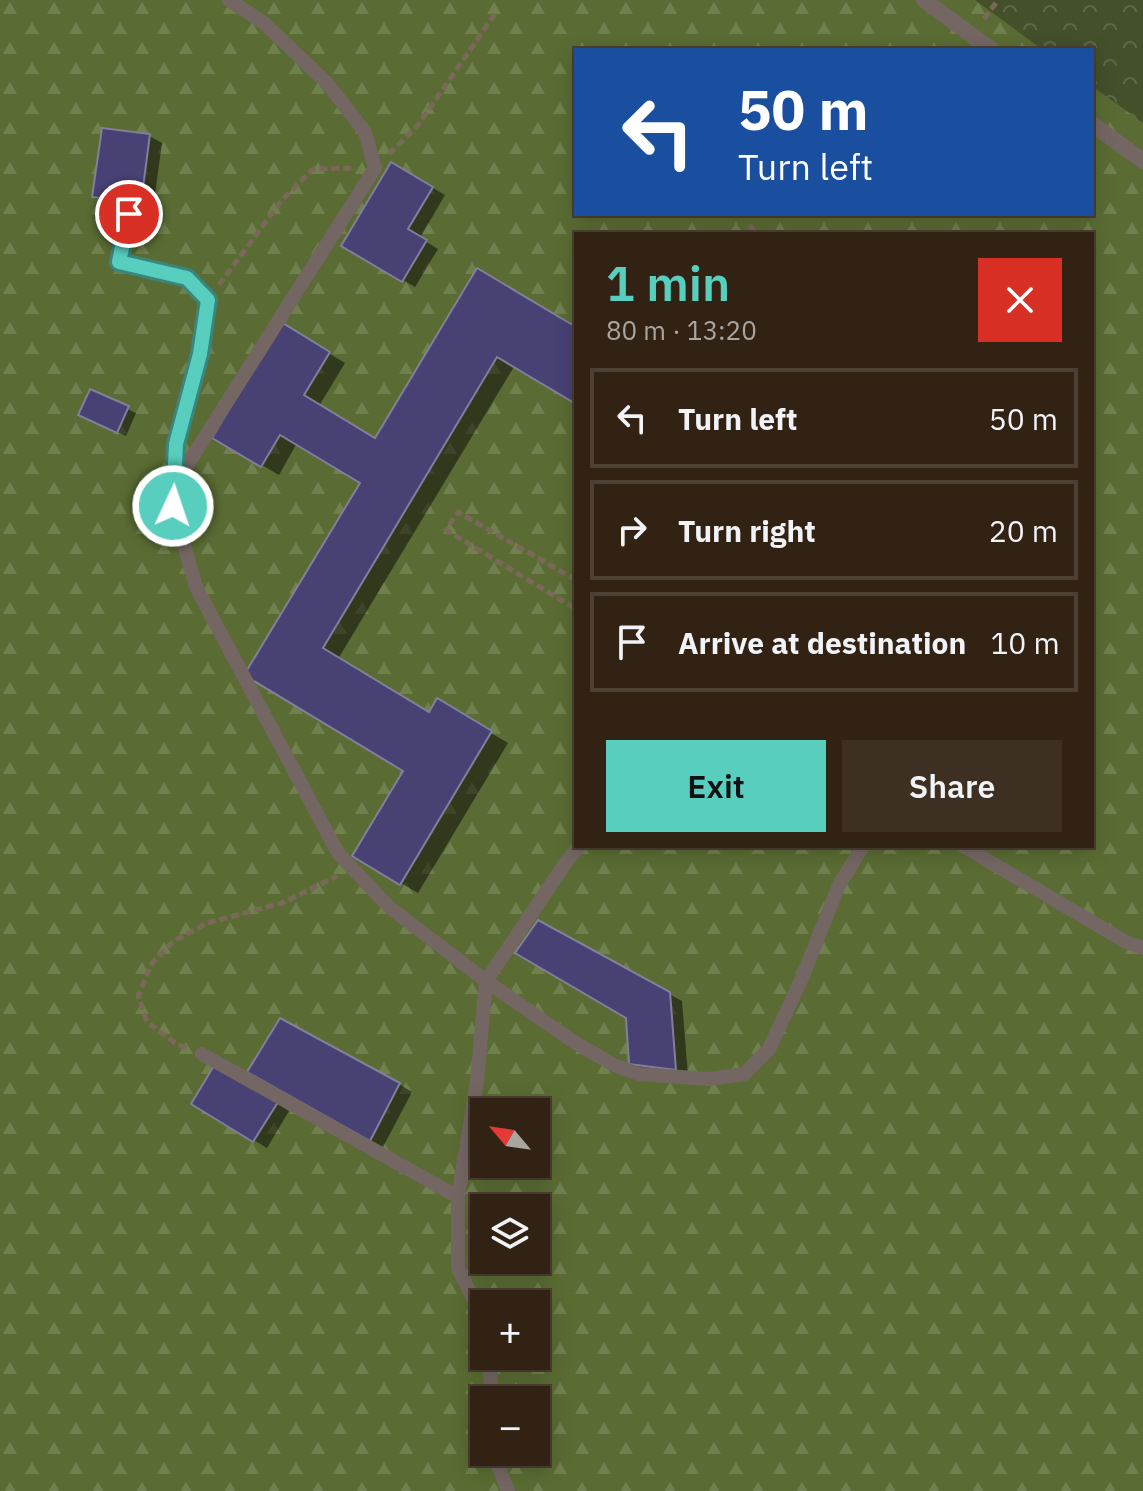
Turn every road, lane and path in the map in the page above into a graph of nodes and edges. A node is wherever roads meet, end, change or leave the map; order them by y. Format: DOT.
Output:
graph roads {
  1 [pos="229,0"];
  2 [pos="924,0"];
  3 [pos="497,11"];
  4 [pos="989,48"];
  5 [pos="1094,125"];
  6 [pos="1143,161"];
  7 [pos="375,168"];
  8 [pos="129,214"];
  9 [pos="750,225"];
  10 [pos="754,232"];
  11 [pos="208,300"];
  12 [pos="173,506"];
  13 [pos="574,579"];
  14 [pos="574,608"];
  15 [pos="578,848"];
  16 [pos="862,848"];
  17 [pos="966,848"];
  18 [pos="351,867"];
  19 [pos="1143,948"];
  20 [pos="486,981"];
  21 [pos="202,1054"];
  22 [pos="458,1197"];
  23 [pos="470,1292"];
  24 [pos="498,1466"];
  25 [pos="508,1491"];
  1 -- 7 [label="lane"];
  2 -- 4 [label="street"];
  3 -- 7 [label="path"];
  5 -- 6 [label="street"];
  7 -- 11 [label="path"];
  7 -- 12 [label="lane"];
  8 -- 11 [label="lane"];
  9 -- 10 [label="path"];
  11 -- 12 [label="lane"];
  12 -- 18 [label="lane"];
  13 -- 14 [label="path"];
  15 -- 20 [label="lane"];
  16 -- 20 [label="lane"];
  17 -- 19 [label="lane"];
  18 -- 20 [label="lane"];
  18 -- 21 [label="path"];
  20 -- 22 [label="lane"];
  21 -- 22 [label="lane"];
  22 -- 23 [label="lane"];
  24 -- 25 [label="lane"];
}
